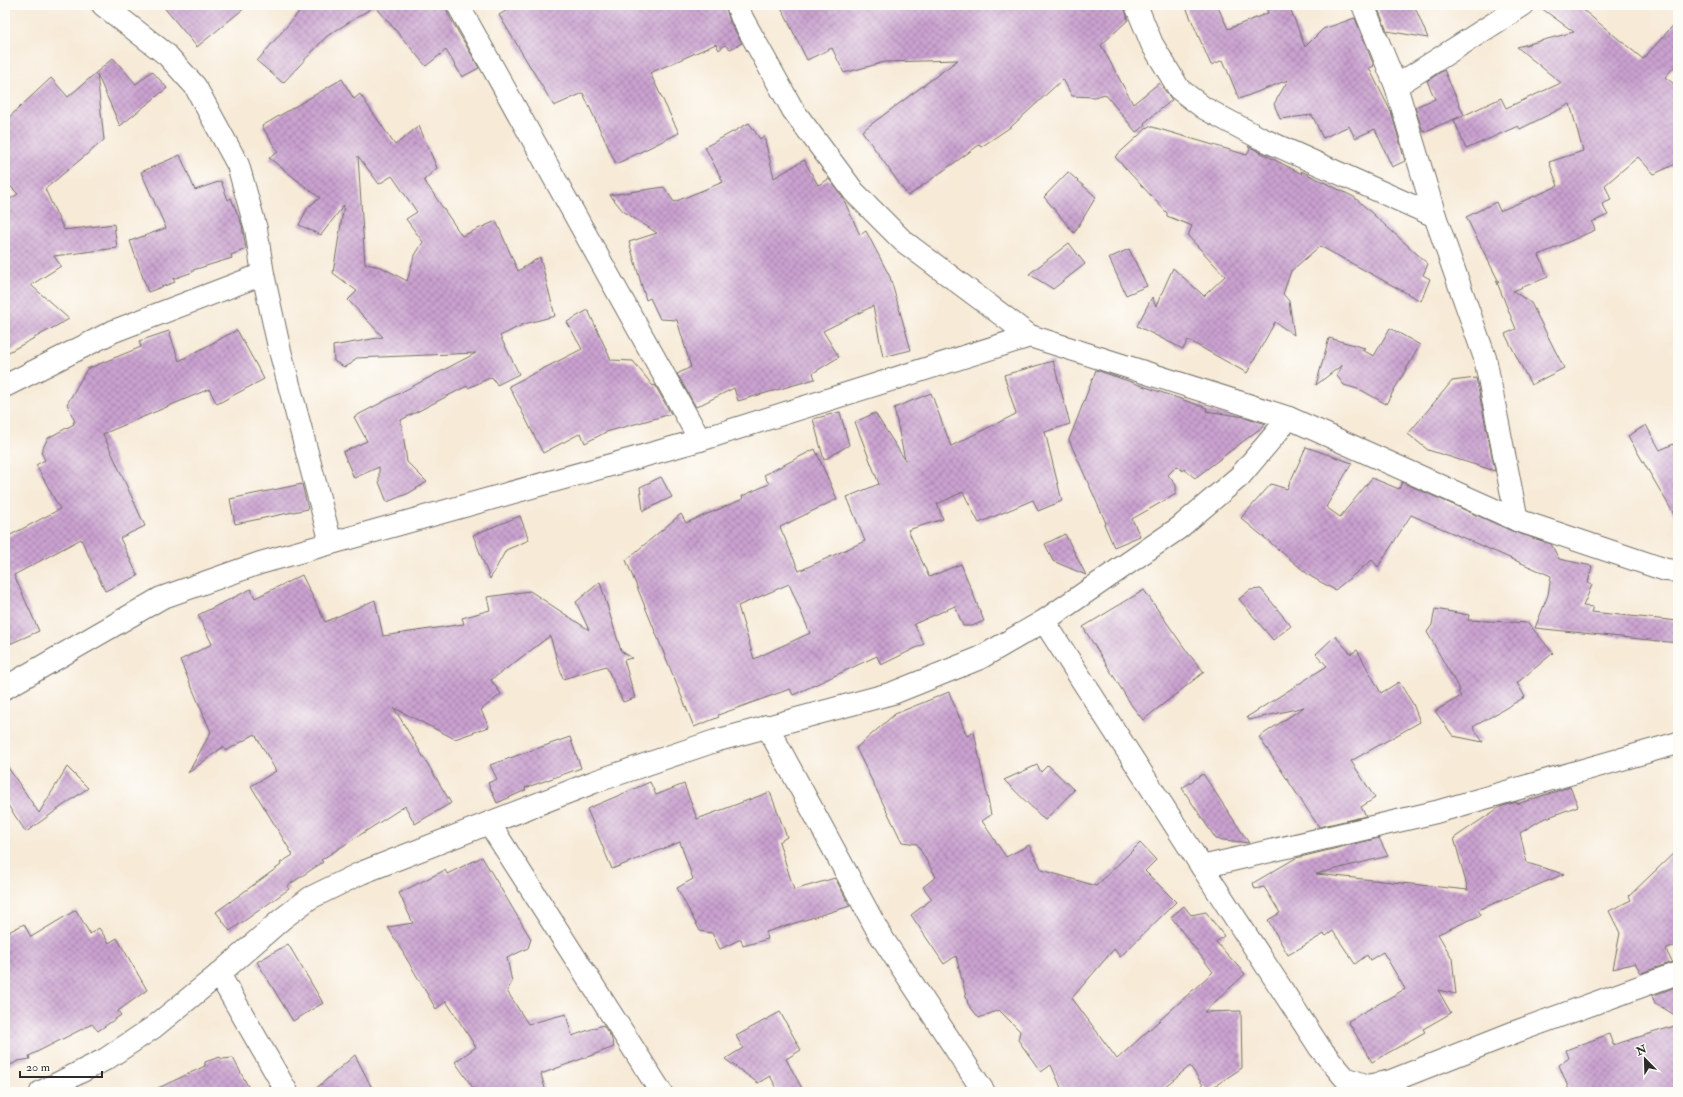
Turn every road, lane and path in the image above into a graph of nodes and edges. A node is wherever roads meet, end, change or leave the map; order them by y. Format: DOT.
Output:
graph roads {
  1 [pos="103,5"];
  2 [pos="458,5"];
  3 [pos="737,5"];
  4 [pos="1136,5"];
  5 [pos="1363,5"];
  6 [pos="1523,5"];
  7 [pos="1396,86"];
  8 [pos="1426,180"];
  9 [pos="1403,202"];
  10 [pos="1435,216"];
  11 [pos="262,274"];
  12 [pos="1030,336"];
  13 [pos="5,386"];
  14 [pos="1289,418"];
  15 [pos="700,440"];
  16 [pos="1517,520"];
  17 [pos="331,543"];
  18 [pos="1678,571"];
  19 [pos="1044,621"];
  20 [pos="5,688"];
  21 [pos="767,726"];
  22 [pos="1678,743"];
  23 [pos="489,823"];
  24 [pos="1202,867"];
  25 [pos="1678,973"];
  26 [pos="219,974"];
  27 [pos="41,1092"];
  28 [pos="287,1092"];
  29 [pos="662,1092"];
  30 [pos="984,1092"];
  1 -- 11 [label="street"];
  2 -- 15 [label="street"];
  3 -- 12 [label="street"];
  4 -- 9 [label="street"];
  5 -- 7 [label="street"];
  6 -- 7 [label="street"];
  7 -- 8 [label="street"];
  8 -- 9 [label="street"];
  8 -- 10 [label="street"];
  9 -- 10 [label="street"];
  10 -- 16 [label="street"];
  11 -- 13 [label="street"];
  11 -- 17 [label="street"];
  12 -- 14 [label="street"];
  12 -- 15 [label="street"];
  14 -- 16 [label="street"];
  14 -- 19 [label="street"];
  15 -- 17 [label="street"];
  16 -- 18 [label="street"];
  17 -- 20 [label="street"];
  19 -- 21 [label="street"];
  19 -- 24 [label="street"];
  21 -- 23 [label="street"];
  21 -- 30 [label="street"];
  22 -- 24 [label="street"];
  23 -- 26 [label="street"];
  23 -- 29 [label="street"];
  24 -- 25 [label="street"];
  26 -- 27 [label="street"];
  26 -- 28 [label="street"];
}
